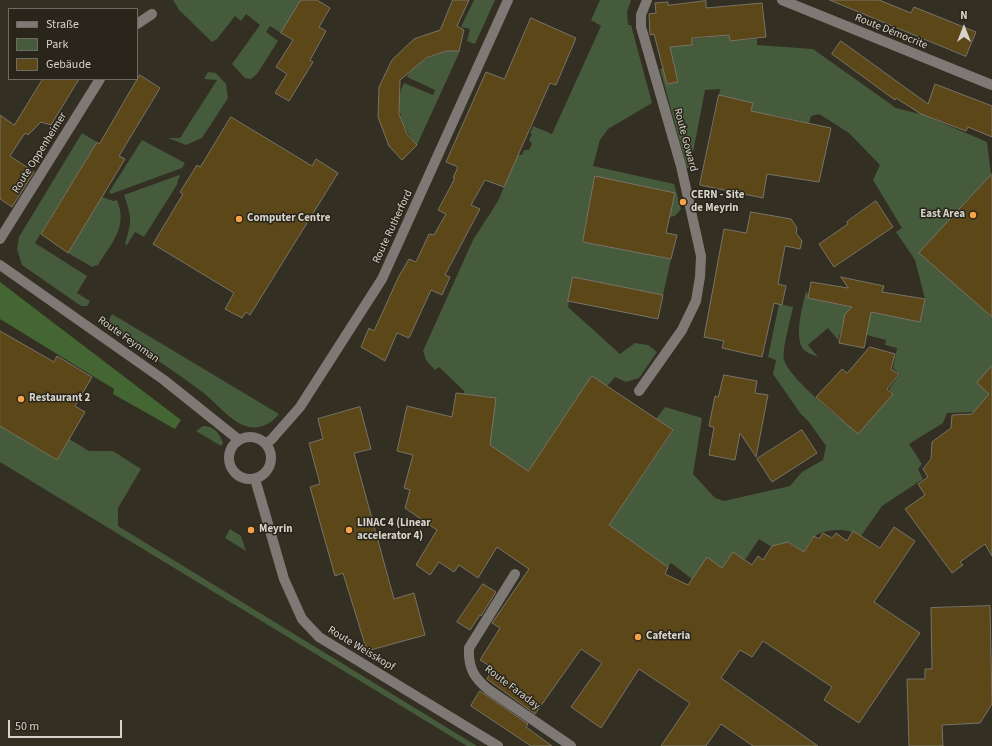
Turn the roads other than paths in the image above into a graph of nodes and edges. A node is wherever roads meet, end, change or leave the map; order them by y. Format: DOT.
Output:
graph roads {
  1 [pos="508,0"];
  2 [pos="647,0"];
  3 [pos="782,0"];
  4 [pos="152,14"];
  5 [pos="138,23"];
  6 [pos="99,80"];
  7 [pos="992,86"];
  8 [pos="0,239"];
  9 [pos="0,265"];
  10 [pos="639,391"];
  11 [pos="239,440"];
  12 [pos="266,443"];
  13 [pos="255,479"];
  14 [pos="515,574"];
  15 [pos="498,746"];
  16 [pos="571,746"];
  1 -- 12 [label="street, Route Rutherford"];
  2 -- 10 [label="street, Route Goward"];
  3 -- 7 [label="street, Route Démocrite"];
  4 -- 5 [label="street"];
  6 -- 8 [label="street, Route Oppenheimer"];
  9 -- 11 [label="street, Route Feynman"];
  11 -- 12 [label="street"];
  11 -- 13 [label="street"];
  12 -- 13 [label="street"];
  13 -- 15 [label="street, Route Weisskopf"];
  14 -- 16 [label="street, Route Faraday"];
}
